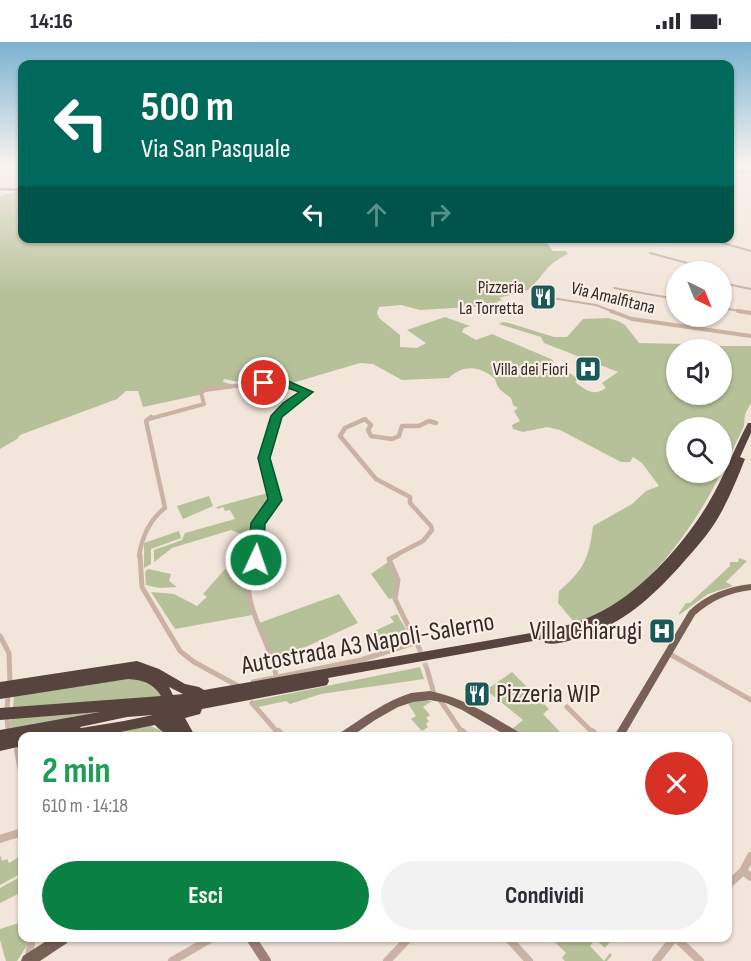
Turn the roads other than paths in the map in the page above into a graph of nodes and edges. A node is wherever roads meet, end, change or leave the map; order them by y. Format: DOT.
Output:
graph roads {
  1 [pos="18,209"];
  2 [pos="0,211"];
  3 [pos="723,243"];
  4 [pos="751,251"];
  5 [pos="650,253"];
  6 [pos="682,261"];
  7 [pos="732,285"];
  8 [pos="614,288"];
  9 [pos="751,289"];
  10 [pos="539,296"];
  11 [pos="666,297"];
  12 [pos="732,310"];
  13 [pos="751,313"];
  14 [pos="751,336"];
  15 [pos="436,423"];
  16 [pos="751,425"];
  17 [pos="751,438"];
  18 [pos="751,587"];
  19 [pos="0,636"];
  20 [pos="668,653"];
  21 [pos="427,669"];
  22 [pos="276,676"];
  23 [pos="316,682"];
  24 [pos="238,687"];
  25 [pos="4,690"];
  26 [pos="435,694"];
  27 [pos="167,696"];
  28 [pos="751,700"];
  29 [pos="252,703"];
  30 [pos="567,707"];
  31 [pos="4,714"];
  32 [pos="177,717"];
  33 [pos="124,722"];
  34 [pos="161,724"];
  35 [pos="24,732"];
  36 [pos="62,732"];
  37 [pos="93,732"];
  38 [pos="174,732"];
  39 [pos="186,732"];
  40 [pos="277,732"];
  41 [pos="350,732"];
  42 [pos="461,732"];
  43 [pos="509,732"];
  44 [pos="592,732"];
  45 [pos="621,732"];
  46 [pos="4,736"];
  47 [pos="18,744"];
  48 [pos="18,833"];
  49 [pos="0,839"];
  50 [pos="751,855"];
  51 [pos="743,871"];
  52 [pos="751,877"];
  53 [pos="732,881"];
  54 [pos="31,942"];
  55 [pos="56,942"];
  56 [pos="205,942"];
  57 [pos="254,942"];
  58 [pos="405,942"];
  59 [pos="512,942"];
  60 [pos="672,942"];
  61 [pos="679,942"];
  62 [pos="28,961"];
  63 [pos="172,961"];
  64 [pos="266,961"];
  65 [pos="387,961"];
  66 [pos="529,961"];
  67 [pos="656,961"];
  68 [pos="699,961"];
  1 -- 2 [label="street"];
  3 -- 4 [label="street"];
  5 -- 6 [label="street"];
  7 -- 9 [label="street"];
  8 -- 11 [label="street"];
  10 -- 14 [label="street, Via Amalfitana"];
  12 -- 13 [label="street"];
  15 -- 22 [label="street"];
  16 -- 24 [label="highway, Autostrada A3 Napoli-Salerno"];
  17 -- 23 [label="highway, Autostrada A3 Napoli-Salerno"];
  18 -- 20 [label="main road"];
  19 -- 25 [label="street"];
  20 -- 28 [label="street"];
  20 -- 45 [label="main road"];
  21 -- 26 [label="street"];
  22 -- 24 [label="street"];
  22 -- 24 [label="street"];
  23 -- 35 [label="highway, Autostrada A3 Napoli-Salerno"];
  23 -- 37 [label="highway"];
  24 -- 25 [label="highway"];
  24 -- 31 [label="highway, Autostrada A3 Napoli-Salerno"];
  25 -- 27 [label="highway"];
  25 -- 31 [label="street"];
  26 -- 41 [label="main road"];
  26 -- 42 [label="street"];
  26 -- 43 [label="main road"];
  29 -- 40 [label="street"];
  30 -- 44 [label="street"];
  31 -- 46 [label="street"];
  32 -- 39 [label="highway"];
  33 -- 36 [label="highway"];
  34 -- 38 [label="highway"];
  46 -- 47 [label="highway"];
  48 -- 49 [label="street"];
  50 -- 51 [label="street"];
  51 -- 52 [label="street"];
  51 -- 53 [label="street"];
  54 -- 62 [label="street"];
  55 -- 62 [label="main road"];
  56 -- 63 [label="street"];
  57 -- 64 [label="main road"];
  58 -- 65 [label="street"];
  59 -- 66 [label="street"];
  60 -- 67 [label="street"];
  61 -- 68 [label="street"];
}
